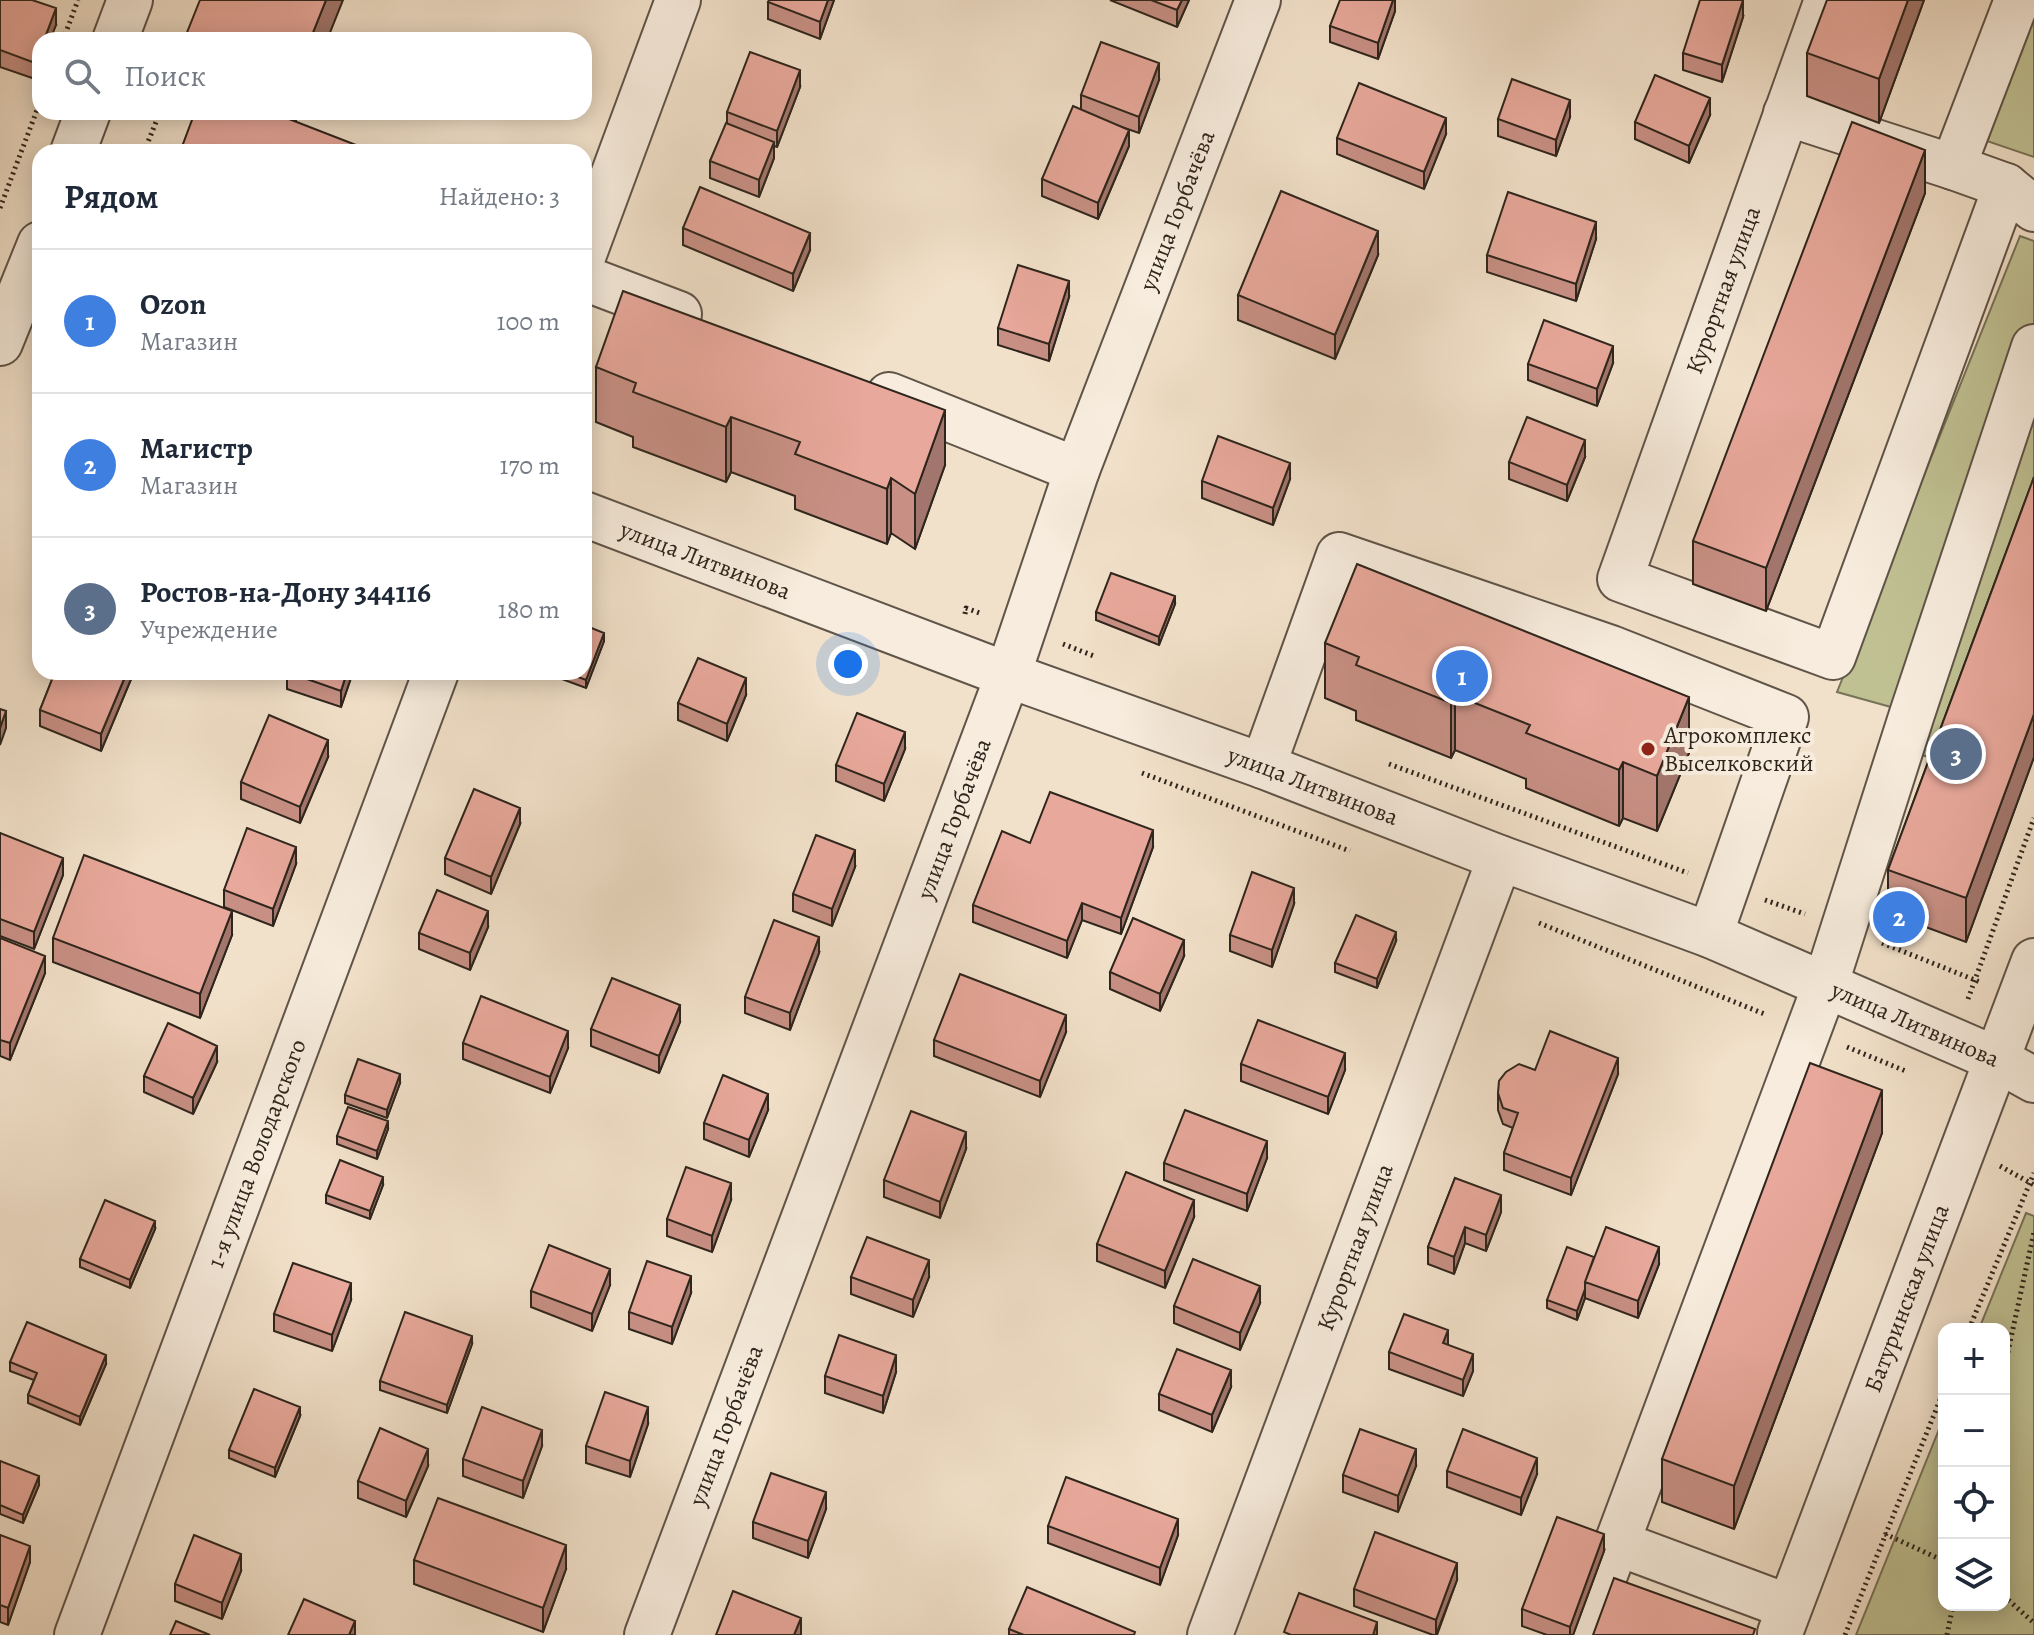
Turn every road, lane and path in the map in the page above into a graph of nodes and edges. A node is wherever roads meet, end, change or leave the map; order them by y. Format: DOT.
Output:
graph roads {
  1 [pos="78,0"];
  2 [pos="130,0"];
  3 [pos="678,0"];
  4 [pos="1258,0"];
  5 [pos="1827,0"];
  6 [pos="2017,0"];
  7 [pos="66,32"];
  8 [pos="118,32"];
  9 [pos="1786,113"];
  10 [pos="33,120"];
  11 [pos="85,120"];
  12 [pos="157,120"];
  13 [pos="76,144"];
  14 [pos="147,144"];
  15 [pos="1953,167"];
  16 [pos="2020,198"];
  17 [pos="0,208"];
  18 [pos="592,232"];
  19 [pos="32,265"];
  20 [pos="592,281"];
  21 [pos="20,296"];
  22 [pos="716,329"];
  23 [pos="0,343"];
  24 [pos="2034,347"];
  25 [pos="849,379"];
  26 [pos="1077,470"];
  27 [pos="592,517"];
  28 [pos="1008,675"];
  29 [pos="433,680"];
  30 [pos="1263,766"];
  31 [pos="2034,818"];
  32 [pos="1500,858"];
  33 [pos="1710,935"];
  34 [pos="2034,961"];
  35 [pos="1825,986"];
  36 [pos="1953,1040"];
  37 [pos="2016,1070"];
  38 [pos="2034,1173"];
  39 [pos="2034,1232"];
  40 [pos="1972,1323"];
  41 [pos="2010,1342"];
  42 [pos="1942,1395"];
  43 [pos="1885,1534"];
  44 [pos="1617,1543"];
  45 [pos="1938,1558"];
  46 [pos="2010,1601"];
  47 [pos="1952,1611"];
  48 [pos="1784,1621"];
  49 [pos="2034,1623"];
  50 [pos="77,1635"];
  51 [pos="647,1635"];
  52 [pos="1210,1635"];
  53 [pos="1582,1635"];
  54 [pos="1845,1635"];
  55 [pos="1947,1635"];
  1 -- 7 [label="path"];
  2 -- 8 [label="street"];
  3 -- 18 [label="street"];
  4 -- 26 [label="street, улица Горбачёва"];
  5 -- 9 [label="street, Курортная улица"];
  6 -- 15 [label="street"];
  9 -- 15 [label="street"];
  9 -- 16 [label="street, Курортная улица"];
  10 -- 17 [label="path"];
  11 -- 13 [label="street"];
  12 -- 14 [label="path"];
  15 -- 16 [label="street"];
  19 -- 21 [label="street"];
  20 -- 22 [label="street"];
  21 -- 23 [label="street"];
  24 -- 35 [label="street"];
  25 -- 26 [label="street"];
  26 -- 28 [label="street, улица Горбачёва"];
  27 -- 28 [label="street, улица Литвинова"];
  28 -- 30 [label="street, улица Литвинова"];
  28 -- 51 [label="street, улица Горбачёва"];
  29 -- 50 [label="street, 1-я улица Володарского"];
  30 -- 32 [label="street, улица Литвинова"];
  30 -- 33 [label="street"];
  31 -- 36 [label="path"];
  32 -- 33 [label="street, улица Литвинова"];
  32 -- 52 [label="street, Курортная улица"];
  33 -- 35 [label="street, улица Литвинова"];
  34 -- 37 [label="street, Батуринская улица"];
  35 -- 36 [label="street, улица Литвинова"];
  35 -- 44 [label="street"];
  36 -- 37 [label="street, улица Литвинова"];
  37 -- 48 [label="street, Батуринская улица"];
  38 -- 40 [label="path"];
  39 -- 41 [label="path"];
  42 -- 43 [label="path"];
  43 -- 45 [label="path"];
  43 -- 54 [label="path"];
  44 -- 48 [label="street"];
  44 -- 53 [label="street"];
  46 -- 49 [label="path"];
  47 -- 55 [label="path"];
}
